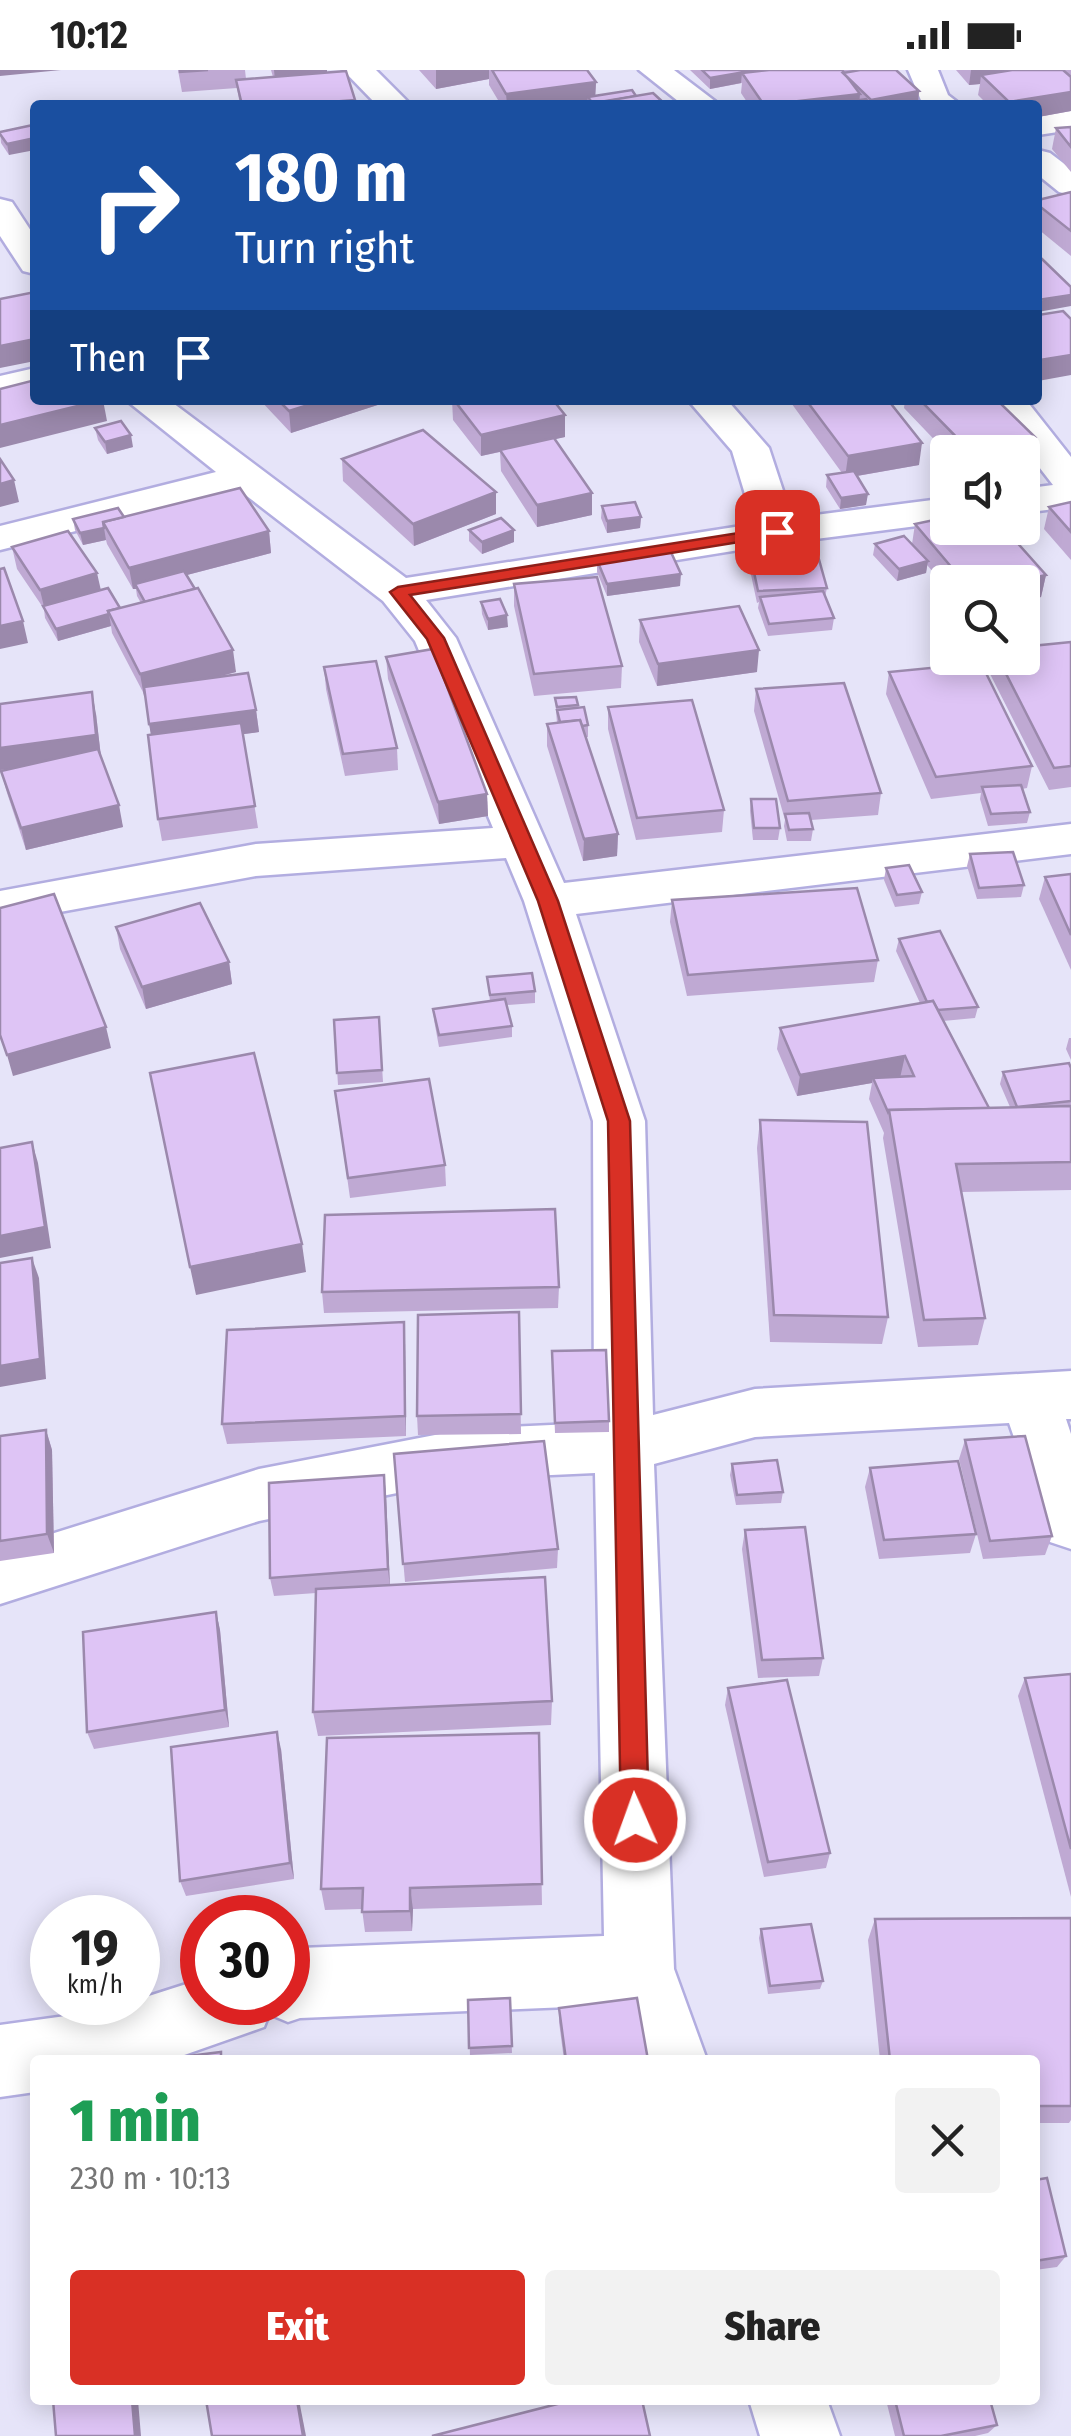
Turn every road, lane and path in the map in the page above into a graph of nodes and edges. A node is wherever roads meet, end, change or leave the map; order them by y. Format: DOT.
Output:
graph roads {
  1 [pos="358,70"];
  2 [pos="654,70"];
  3 [pos="923,70"];
  4 [pos="390,100"];
  5 [pos="697,100"];
  6 [pos="930,100"];
  7 [pos="1071,120"];
  8 [pos="1042,125"];
  9 [pos="1042,163"];
  10 [pos="1071,185"];
  11 [pos="0,209"];
  12 [pos="30,256"];
  13 [pos="30,380"];
  14 [pos="0,387"];
  15 [pos="151,405"];
  16 [pos="711,405"];
  17 [pos="1010,405"];
  18 [pos="245,477"];
  19 [pos="1071,483"];
  20 [pos="1071,495"];
  21 [pos="1040,499"];
  22 [pos="930,512"];
  23 [pos="777,532"];
  24 [pos="0,538"];
  25 [pos="398,592"];
  26 [pos="1071,839"];
  27 [pos="522,841"];
  28 [pos="548,901"];
  29 [pos="0,907"];
  30 [pos="1050,1395"];
  31 [pos="624,1447"];
  32 [pos="1071,1523"];
  33 [pos="0,1577"];
  34 [pos="639,1968"];
  35 [pos="310,1983"];
  36 [pos="180,2021"];
  37 [pos="44,2055"];
  38 [pos="669,2055"];
  39 [pos="30,2057"];
  40 [pos="0,2061"];
  41 [pos="790,2405"];
  42 [pos="800,2436"];
  1 -- 4 [label="street"];
  2 -- 5 [label="street"];
  3 -- 6 [label="street"];
  7 -- 8 [label="street"];
  9 -- 10 [label="street"];
  11 -- 12 [label="street"];
  13 -- 14 [label="street"];
  15 -- 18 [label="street"];
  16 -- 23 [label="street"];
  17 -- 19 [label="street"];
  18 -- 24 [label="street"];
  18 -- 25 [label="street"];
  20 -- 21 [label="street"];
  22 -- 23 [label="street"];
  23 -- 25 [label="street"];
  25 -- 27 [label="street"];
  26 -- 28 [label="street"];
  27 -- 28 [label="street"];
  27 -- 29 [label="street"];
  28 -- 31 [label="street"];
  30 -- 31 [label="street"];
  30 -- 32 [label="street"];
  31 -- 33 [label="street"];
  31 -- 34 [label="street"];
  34 -- 35 [label="street"];
  34 -- 38 [label="street"];
  36 -- 37 [label="street"];
  39 -- 40 [label="street"];
  41 -- 42 [label="street"];
}
